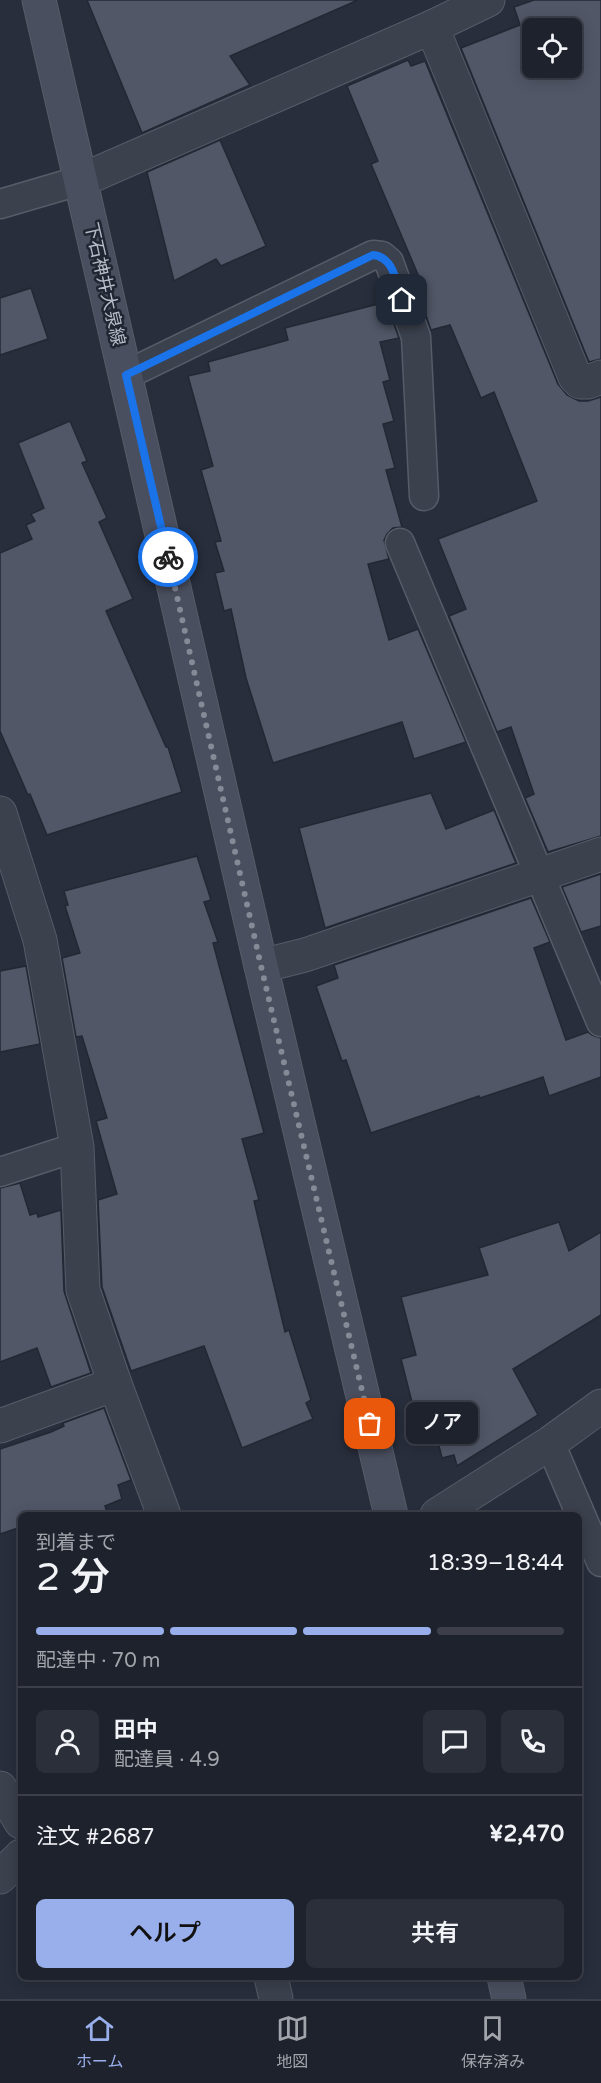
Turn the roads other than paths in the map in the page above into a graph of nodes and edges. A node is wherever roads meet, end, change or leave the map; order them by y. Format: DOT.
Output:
graph roads {
  1 [pos="39,0"];
  2 [pos="488,0"];
  3 [pos="432,27"];
  4 [pos="82,180"];
  5 [pos="0,204"];
  6 [pos="126,375"];
  7 [pos="601,377"];
  8 [pos="424,496"];
  9 [pos="400,543"];
  10 [pos="0,813"];
  11 [pos="601,854"];
  12 [pos="538,876"];
  13 [pos="261,966"];
  14 [pos="601,1022"];
  15 [pos="77,1147"];
  16 [pos="0,1172"];
  17 [pos="115,1384"];
  18 [pos="601,1406"];
  19 [pos="0,1426"];
  20 [pos="550,1443"];
  21 [pos="163,1512"];
  22 [pos="390,1512"];
  23 [pos="442,1512"];
  24 [pos="580,1512"];
  25 [pos="582,1518"];
  26 [pos="601,1562"];
  27 [pos="0,1788"];
  28 [pos="18,1817"];
  29 [pos="18,1859"];
  30 [pos="0,1876"];
  31 [pos="272,1980"];
  32 [pos="505,1980"];
  33 [pos="276,1999"];
  34 [pos="509,1999"];
  1 -- 4 [label="main road, 下石神井大泉線"];
  2 -- 3 [label="street"];
  3 -- 4 [label="street"];
  3 -- 7 [label="street"];
  4 -- 5 [label="lane"];
  4 -- 6 [label="main road, 下石神井大泉線"];
  6 -- 8 [label="lane"];
  6 -- 13 [label="main road, 下石神井大泉線"];
  9 -- 12 [label="lane"];
  10 -- 15 [label="street"];
  11 -- 12 [label="street"];
  12 -- 13 [label="street"];
  12 -- 14 [label="lane"];
  13 -- 22 [label="main road, 下石神井大泉線"];
  15 -- 16 [label="lane"];
  15 -- 17 [label="street"];
  17 -- 19 [label="street"];
  17 -- 21 [label="street"];
  18 -- 20 [label="street"];
  20 -- 23 [label="street"];
  20 -- 24 [label="lane"];
  25 -- 26 [label="lane"];
  27 -- 28 [label="street"];
  29 -- 30 [label="street"];
  31 -- 33 [label="street"];
  32 -- 34 [label="main road"];
}
